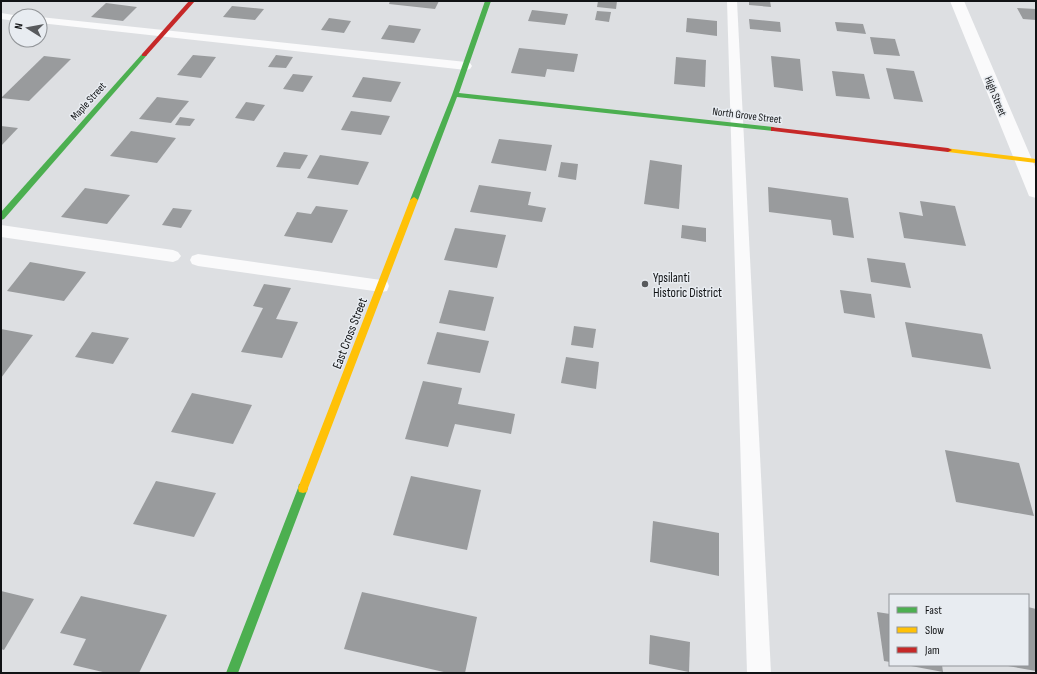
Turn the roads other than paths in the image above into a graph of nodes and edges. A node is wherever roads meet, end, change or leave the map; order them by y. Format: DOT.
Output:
graph roads {
  1 [pos="192,1"];
  2 [pos="488,1"];
  3 [pos="732,1"];
  4 [pos="957,1"];
  5 [pos="48,21"];
  6 [pos="163,34"];
  7 [pos="466,66"];
  8 [pos="456,95"];
  9 [pos="736,125"];
  10 [pos="1029,160"];
  11 [pos="1036,191"];
  12 [pos="1,217"];
  13 [pos="1,231"];
  14 [pos="173,256"];
  15 [pos="198,260"];
  16 [pos="381,286"];
  17 [pos="232,673"];
  18 [pos="759,673"];
  1 -- 6 [label="street, Maple Street"];
  2 -- 7 [label="street, East Cross Street"];
  3 -- 9 [label="lane"];
  4 -- 10 [label="street, High Street"];
  5 -- 6 [label="lane"];
  6 -- 7 [label="lane"];
  6 -- 12 [label="street, Maple Street"];
  7 -- 8 [label="street, East Cross Street"];
  8 -- 9 [label="street, North Grove Street"];
  8 -- 16 [label="street, East Cross Street"];
  9 -- 10 [label="street, North Grove Street"];
  9 -- 18 [label="lane"];
  10 -- 11 [label="street, High Street"];
  13 -- 14 [label="lane"];
  15 -- 16 [label="lane"];
  16 -- 17 [label="street, East Cross Street"];
}
